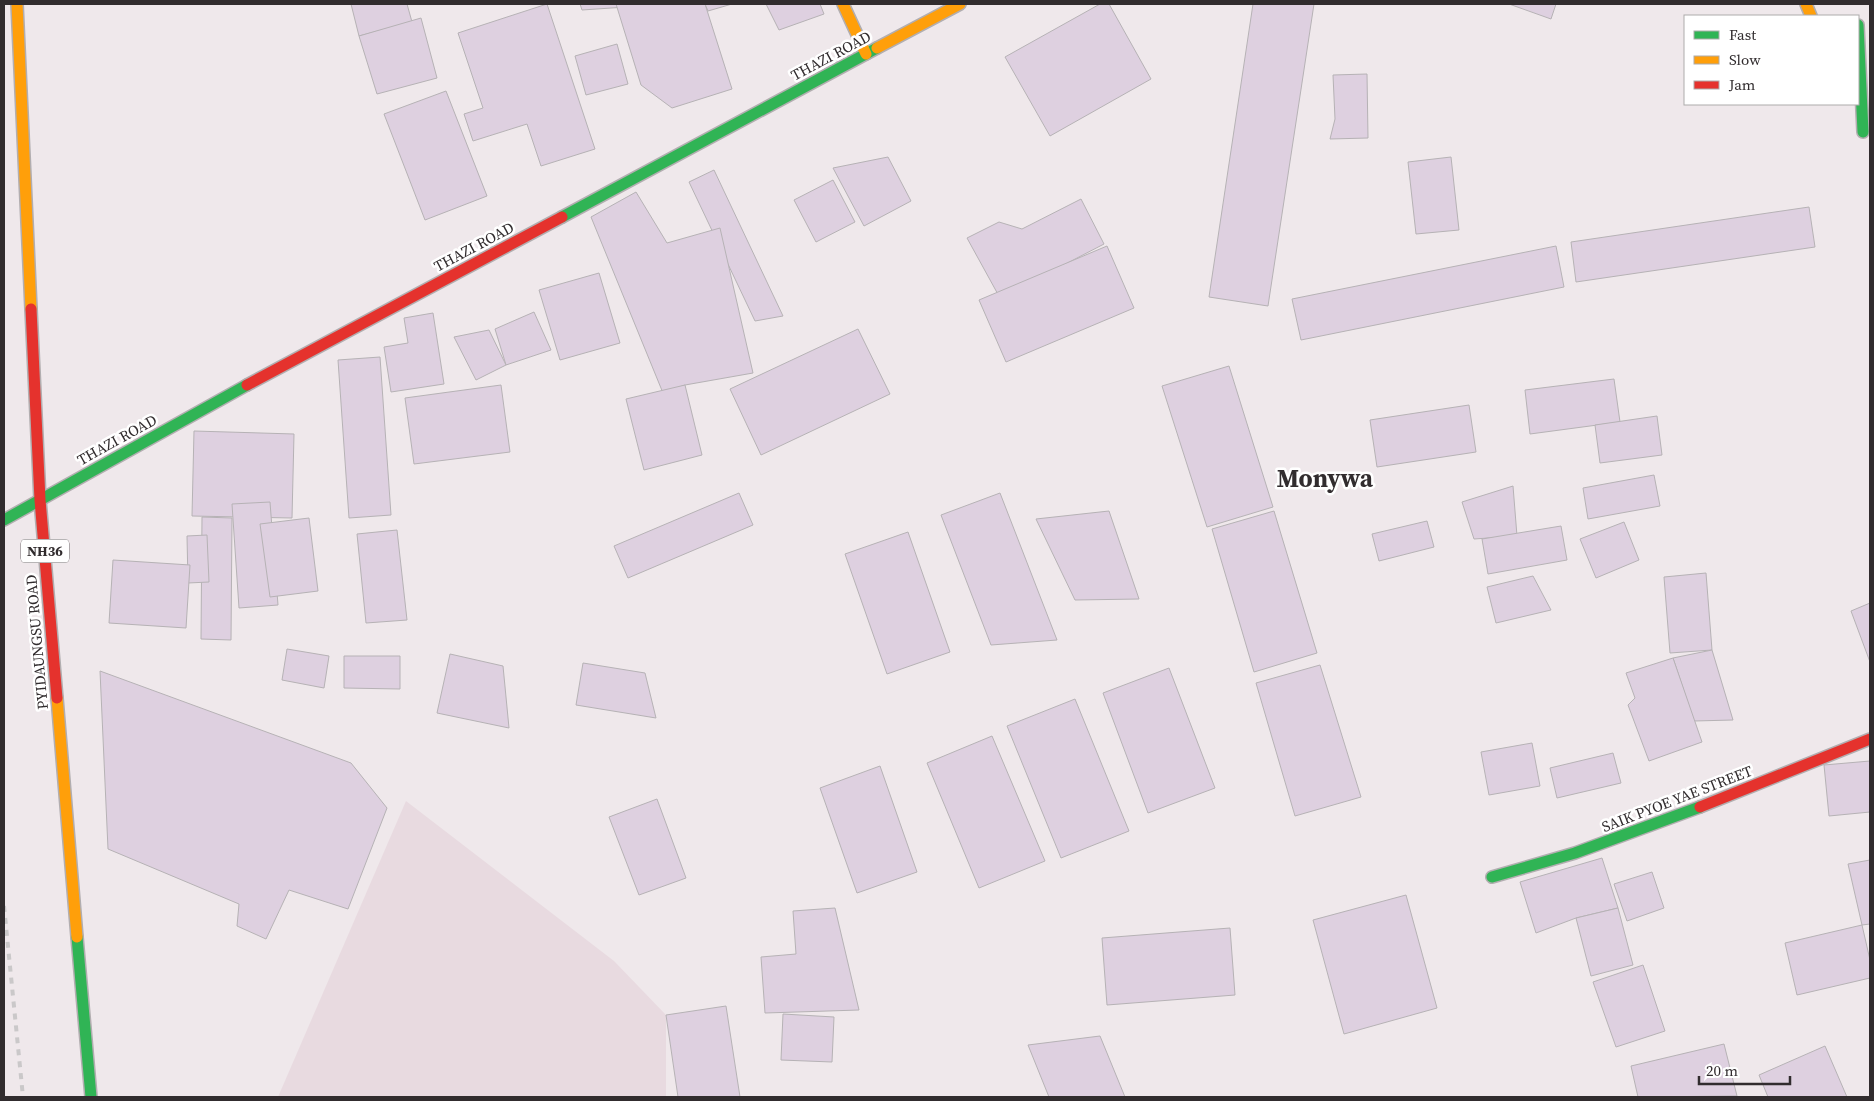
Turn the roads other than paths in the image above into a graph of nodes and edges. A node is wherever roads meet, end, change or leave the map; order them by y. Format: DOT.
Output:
graph roads {
  1 [pos="17,4"];
  2 [pos="843,4"];
  3 [pos="960,4"];
  4 [pos="1859,41"];
  5 [pos="866,54"];
  6 [pos="1850,105"];
  7 [pos="40,500"];
  8 [pos="4,520"];
  9 [pos="1870,739"];
  10 [pos="1492,877"];
  11 [pos="91,1097"];
  1 -- 7 [label="main road, PYIDAUNGSU ROAD / NH36"];
  2 -- 5 [label="main road"];
  3 -- 5 [label="main road, THAZI ROAD"];
  4 -- 6 [label="main road"];
  5 -- 7 [label="main road, THAZI ROAD"];
  7 -- 8 [label="main road, THAZI ROAD"];
  7 -- 11 [label="main road, PYIDAUNGSU ROAD / NH36"];
  9 -- 10 [label="main road, SAIK PYOE YAE STREET"];
}
